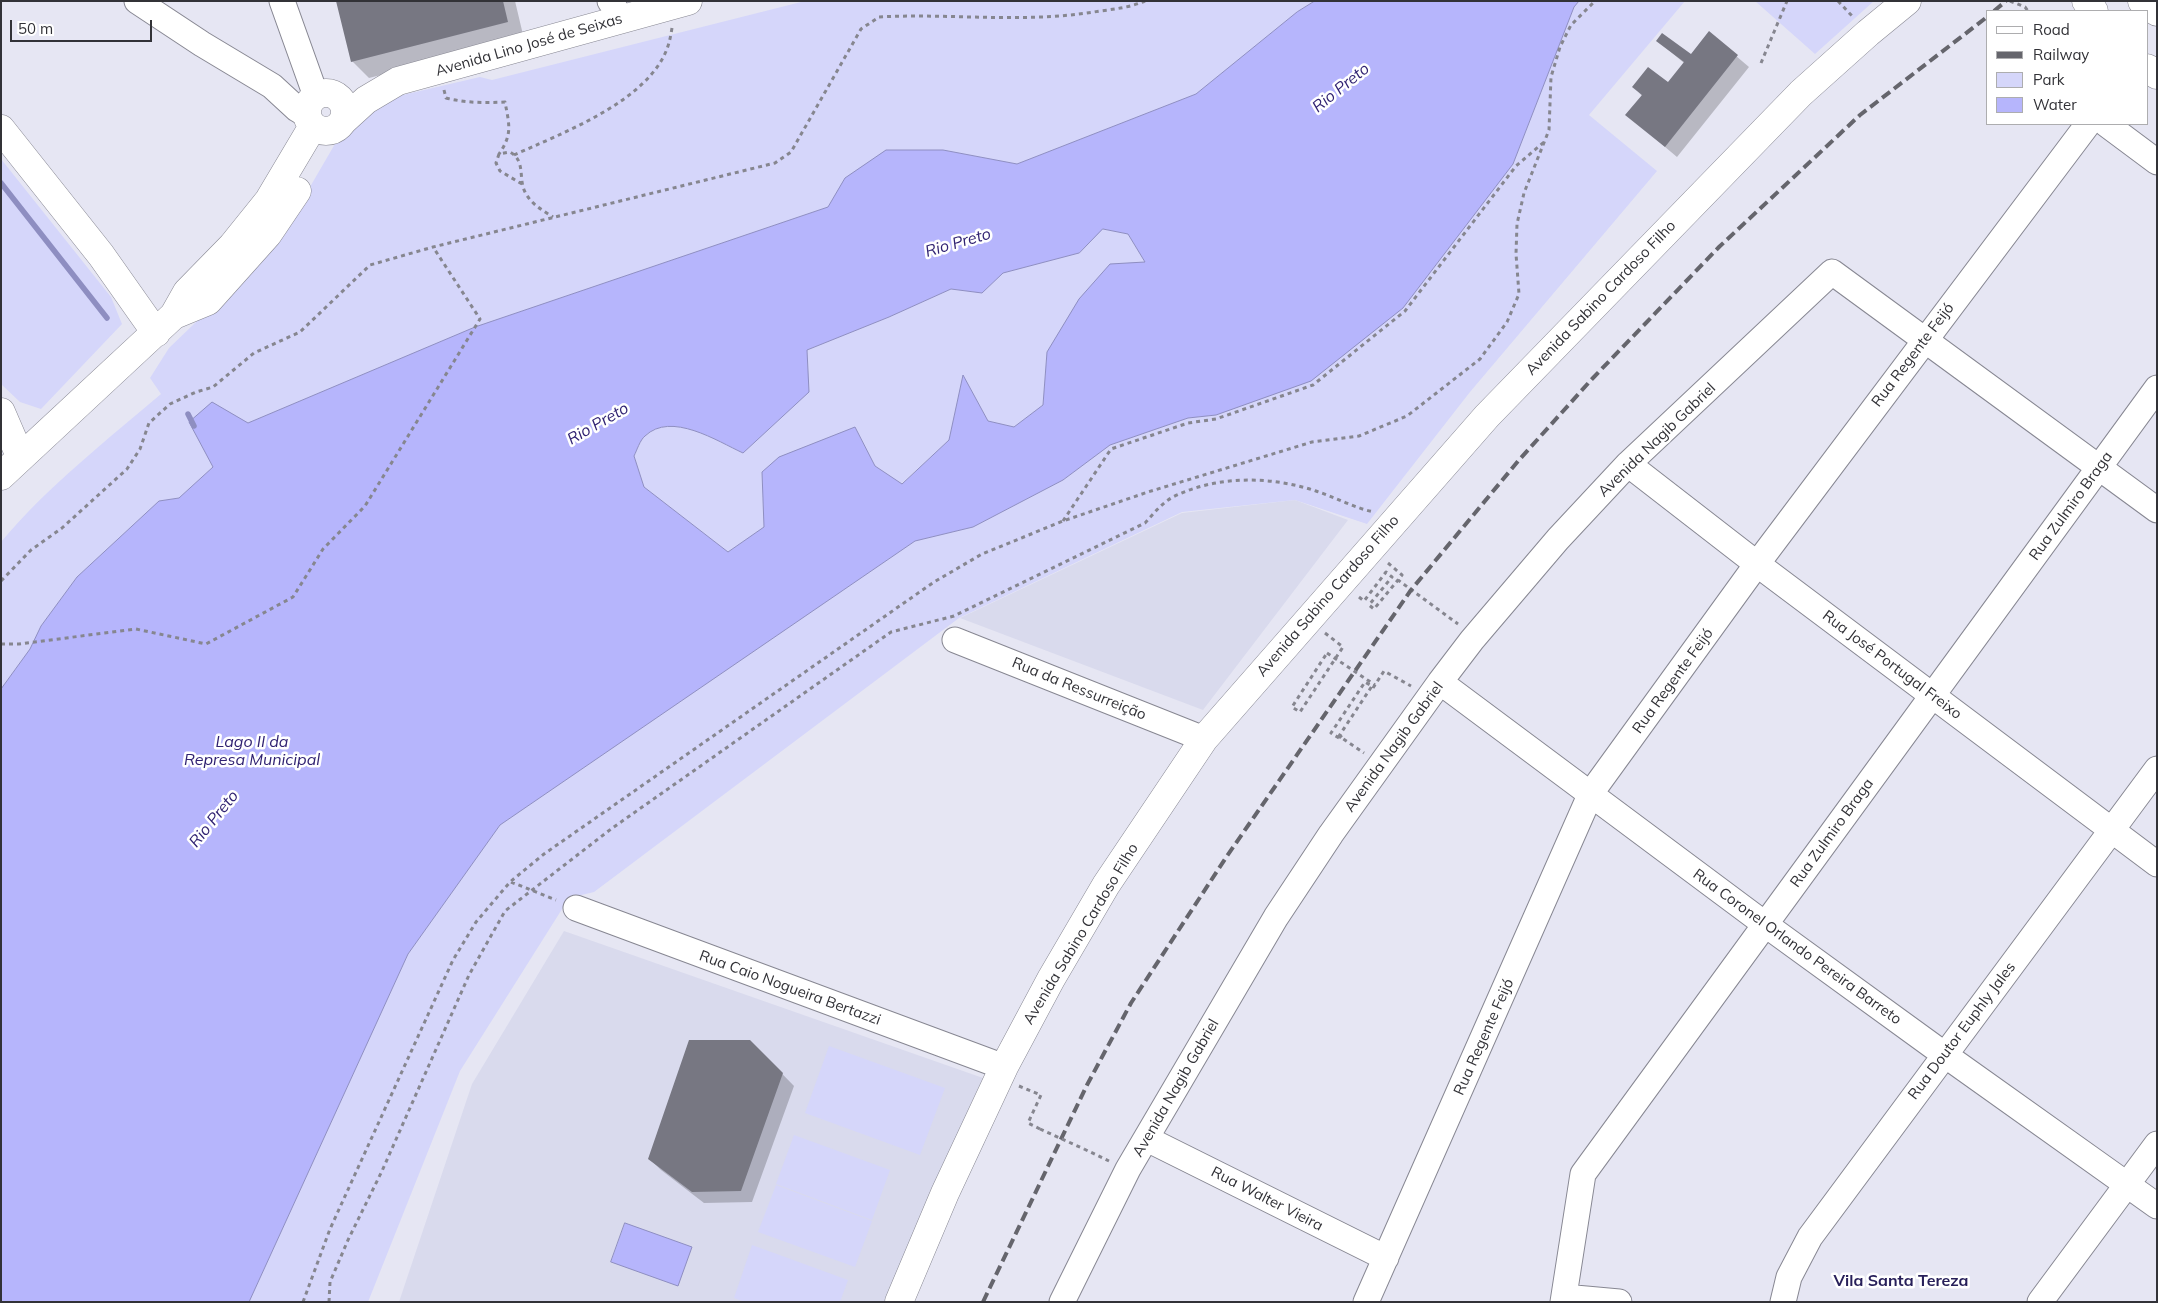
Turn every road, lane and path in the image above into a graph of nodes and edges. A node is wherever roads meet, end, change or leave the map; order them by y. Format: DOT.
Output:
graph roads {
  1 [pos="137,1"];
  2 [pos="282,1"];
  3 [pos="1145,1"];
  4 [pos="1787,1"];
  5 [pos="1907,1"];
  6 [pos="2010,1"];
  7 [pos="2142,1"];
  8 [pos="682,3"];
  9 [pos="616,10"];
  10 [pos="2027,10"];
  11 [pos="2157,12"];
  12 [pos="1761,63"];
  13 [pos="440,70"];
  14 [pos="322,112"];
  15 [pos="2087,125"];
  16 [pos="2107,125"];
  17 [pos="1,129"];
  18 [pos="1545,142"];
  19 [pos="499,154"];
  20 [pos="514,155"];
  21 [pos="2157,162"];
  22 [pos="522,184"];
  23 [pos="553,217"];
  24 [pos="433,247"];
  25 [pos="165,324"];
  26 [pos="1924,341"];
  27 [pos="2157,388"];
  28 [pos="1,412"];
  29 [pos="20,456"];
  30 [pos="1628,464"];
  31 [pos="2099,467"];
  32 [pos="1,476"];
  33 [pos="2157,510"];
  34 [pos="1381,513"];
  35 [pos="1063,521"];
  36 [pos="1757,564"];
  37 [pos="1381,569"];
  38 [pos="1398,580"];
  39 [pos="1,581"];
  40 [pos="1364,590"];
  41 [pos="1321,629"];
  42 [pos="955,640"];
  43 [pos="1472,640"];
  44 [pos="1,644"];
  45 [pos="1440,682"];
  46 [pos="1375,685"];
  47 [pos="1414,688"];
  48 [pos="1933,695"];
  49 [pos="1204,739"];
  50 [pos="1366,754"];
  51 [pos="2157,769"];
  52 [pos="1591,793"];
  53 [pos="2111,830"];
  54 [pos="2157,864"];
  55 [pos="510,882"];
  56 [pos="532,890"];
  57 [pos="576,908"];
  58 [pos="1766,925"];
  59 [pos="1944,1055"];
  60 [pos="1004,1067"];
  61 [pos="1041,1095"];
  62 [pos="1147,1139"];
  63 [pos="2157,1144"];
  64 [pos="1128,1170"];
  65 [pos="2127,1184"];
  66 [pos="2157,1206"];
  67 [pos="1386,1258"];
  68 [pos="1564,1299"];
  69 [pos="330,1302"];
  70 [pos="899,1302"];
  71 [pos="1062,1302"];
  72 [pos="1366,1302"];
  73 [pos="1619,1302"];
  74 [pos="1783,1302"];
  75 [pos="2040,1302"];
  1 -- 14 [label="street"];
  2 -- 14 [label="street"];
  3 -- 23 [label="path"];
  4 -- 12 [label="path"];
  5 -- 49 [label="main road, Avenida Sabino Cardoso Filho"];
  6 -- 10 [label="path"];
  7 -- 11 [label="main road"];
  8 -- 9 [label="main road, Avenida Lino José de Seixas"];
  8 -- 20 [label="path"];
  9 -- 13 [label="main road, Avenida Lino José de Seixas"];
  13 -- 14 [label="main road, Avenida Lino José de Seixas"];
  13 -- 19 [label="path"];
  14 -- 25 [label="main road, Avenida Lino José de Seixas"];
  15 -- 26 [label="street, Rua Regente Feijó"];
  16 -- 21 [label="street"];
  17 -- 25 [label="main road"];
  18 -- 35 [label="path"];
  19 -- 20 [label="path"];
  19 -- 22 [label="path"];
  20 -- 22 [label="path"];
  22 -- 23 [label="path"];
  23 -- 24 [label="path"];
  24 -- 39 [label="path"];
  24 -- 44 [label="path"];
  25 -- 29 [label="main road, Avenida Lino José de Seixas"];
  26 -- 30 [label="street, Avenida Nagib Gabriel"];
  26 -- 31 [label="street"];
  26 -- 36 [label="street, Rua Regente Feijó"];
  27 -- 31 [label="street, Rua Zulmiro Braga"];
  28 -- 29 [label="main road"];
  29 -- 32 [label="main road, Avenida Lino José de Seixas"];
  30 -- 36 [label="street, Rua José Portugal Freixo"];
  30 -- 43 [label="street, Avenida Nagib Gabriel"];
  31 -- 33 [label="street"];
  31 -- 48 [label="street, Rua Zulmiro Braga"];
  34 -- 56 [label="path"];
  36 -- 48 [label="street, Rua José Portugal Freixo"];
  36 -- 52 [label="street, Rua Regente Feijó"];
  37 -- 38 [label="path"];
  38 -- 40 [label="path"];
  38 -- 43 [label="path"];
  41 -- 46 [label="path, bridge"];
  42 -- 49 [label="street, Rua da Ressurreição"];
  43 -- 45 [label="street, Avenida Nagib Gabriel"];
  45 -- 52 [label="street, Rua Coronel Orlando Pereira Barreto"];
  45 -- 62 [label="street, Avenida Nagib Gabriel"];
  46 -- 47 [label="path"];
  46 -- 50 [label="path, bridge"];
  48 -- 53 [label="street, Rua José Portugal Freixo"];
  48 -- 58 [label="street, Rua Zulmiro Braga"];
  49 -- 60 [label="main road, Avenida Sabino Cardoso Filho"];
  51 -- 53 [label="street, Rua Doutor Euphly Jales"];
  52 -- 58 [label="street, Rua Coronel Orlando Pereira Barreto"];
  52 -- 67 [label="street, Rua Regente Feijó"];
  53 -- 54 [label="street, Rua José Portugal Freixo"];
  53 -- 59 [label="street, Rua Doutor Euphly Jales"];
  55 -- 56 [label="path"];
  56 -- 57 [label="path"];
  56 -- 69 [label="path"];
  57 -- 60 [label="street, Rua Caio Nogueira Bertazzi"];
  58 -- 59 [label="street, Rua Coronel Orlando Pereira Barreto"];
  58 -- 68 [label="street, Rua Zulmiro Braga"];
  59 -- 65 [label="street, Rua Coronel Orlando Pereira Barreto"];
  59 -- 74 [label="street, Rua Doutor Euphly Jales"];
  60 -- 70 [label="main road, Avenida Sabino Cardoso Filho"];
  61 -- 64 [label="path, bridge"];
  62 -- 64 [label="street, Avenida Nagib Gabriel"];
  62 -- 67 [label="street, Rua Walter Vieira"];
  63 -- 65 [label="street"];
  64 -- 71 [label="street, Avenida Nagib Gabriel"];
  65 -- 66 [label="street, Rua Coronel Orlando Pereira Barreto"];
  65 -- 75 [label="street"];
  67 -- 72 [label="street, Rua Regente Feijó"];
  68 -- 73 [label="street"];
}
